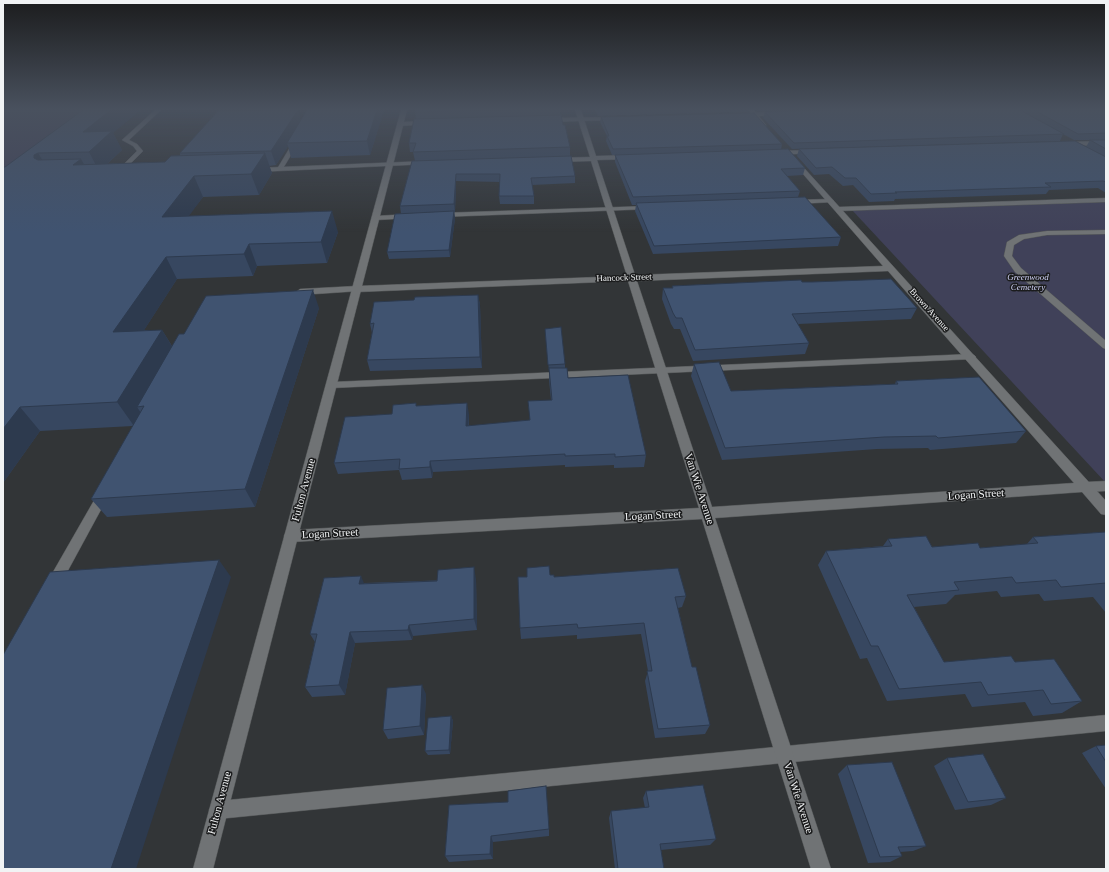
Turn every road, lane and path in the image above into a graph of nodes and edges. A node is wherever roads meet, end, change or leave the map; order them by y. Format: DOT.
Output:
graph roads {
  1 [pos="140,151"];
  2 [pos="291,151"];
  3 [pos="393,151"];
  4 [pos="590,151"];
  5 [pos="826,151"];
  6 [pos="787,152"];
  7 [pos="764,153"];
  8 [pos="640,157"];
  9 [pos="593,159"];
  10 [pos="546,160"];
  11 [pos="437,163"];
  12 [pos="390,164"];
  13 [pos="280,169"];
  14 [pos="249,170"];
  15 [pos="117,174"];
  16 [pos="1106,200"];
  17 [pos="831,201"];
  18 [pos="791,202"];
  19 [pos="657,208"];
  20 [pos="610,209"];
  21 [pos="838,209"];
  22 [pos="415,216"];
  23 [pos="430,216"];
  24 [pos="376,218"];
  25 [pos="1106,232"];
  26 [pos="891,268"];
  27 [pos="632,278"];
  28 [pos="357,289"];
  29 [pos="289,293"];
  30 [pos="1106,346"];
  31 [pos="971,357"];
  32 [pos="661,370"];
  33 [pos="332,385"];
  34 [pos="110,482"];
  35 [pos="1106,486"];
  36 [pos="1086,487"];
  37 [pos="1106,510"];
  38 [pos="707,513"];
  39 [pos="292,536"];
  40 [pos="49,592"];
  41 [pos="1106,723"];
  42 [pos="784,754"];
  43 [pos="218,810"];
  44 [pos="203,869"];
  45 [pos="821,869"];
  1 -- 15 [label="lane"];
  2 -- 13 [label="lane"];
  3 -- 12 [label="street, Fulton Avenue"];
  4 -- 9 [label="street, Van Wie Avenue"];
  5 -- 6 [label="street"];
  6 -- 7 [label="street"];
  6 -- 17 [label="street, Brown Avenue"];
  8 -- 9 [label="street"];
  9 -- 10 [label="street"];
  9 -- 20 [label="street, Van Wie Avenue"];
  11 -- 12 [label="street"];
  12 -- 13 [label="street"];
  12 -- 24 [label="street, Fulton Avenue"];
  13 -- 14 [label="street"];
  16 -- 21 [label="lane"];
  17 -- 18 [label="lane"];
  17 -- 21 [label="street, Brown Avenue"];
  19 -- 20 [label="lane"];
  20 -- 23 [label="lane"];
  20 -- 27 [label="street, Van Wie Avenue"];
  21 -- 26 [label="street, Brown Avenue"];
  22 -- 24 [label="lane"];
  24 -- 28 [label="street, Fulton Avenue"];
  25 -- 30 [label="lane"];
  26 -- 27 [label="street, Hancock Street"];
  26 -- 31 [label="street, Brown Avenue"];
  27 -- 28 [label="street, Hancock Street"];
  27 -- 32 [label="street, Van Wie Avenue"];
  28 -- 29 [label="lane"];
  28 -- 33 [label="street, Fulton Avenue"];
  31 -- 32 [label="lane"];
  31 -- 36 [label="street, Brown Avenue"];
  32 -- 33 [label="lane"];
  32 -- 38 [label="street, Van Wie Avenue"];
  33 -- 39 [label="street, Fulton Avenue"];
  34 -- 40 [label="lane"];
  35 -- 36 [label="lane"];
  36 -- 37 [label="street, Brown Avenue"];
  36 -- 38 [label="street, Logan Street"];
  38 -- 39 [label="street, Logan Street"];
  38 -- 42 [label="street, Van Wie Avenue"];
  39 -- 43 [label="street, Fulton Avenue"];
  41 -- 42 [label="lane"];
  42 -- 43 [label="lane"];
  42 -- 45 [label="street, Van Wie Avenue"];
  43 -- 44 [label="street, Fulton Avenue"];
}
